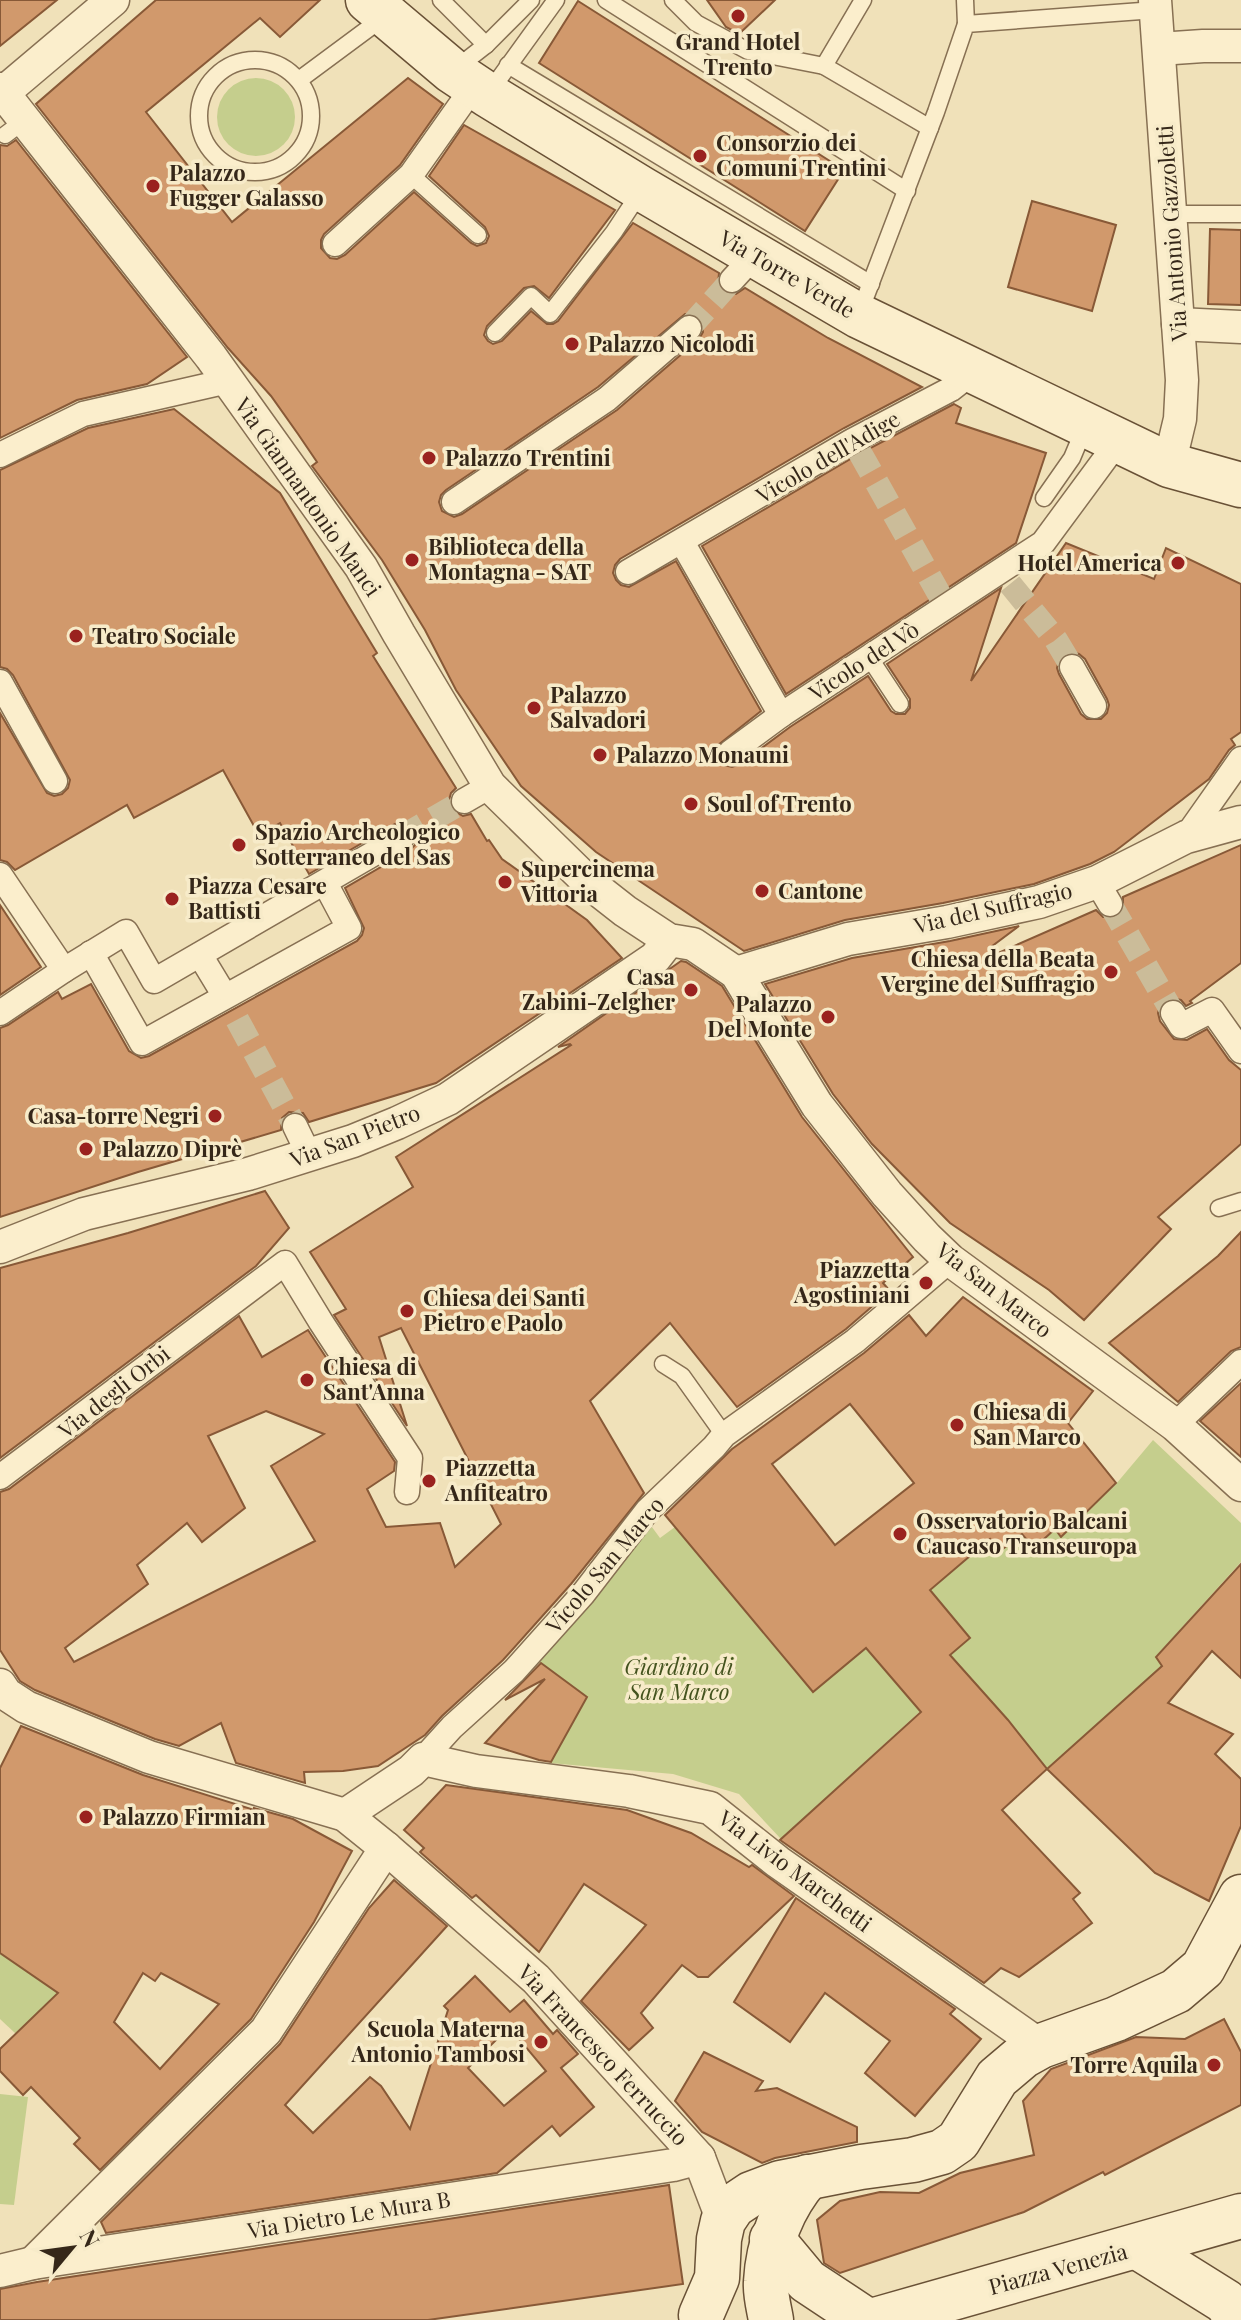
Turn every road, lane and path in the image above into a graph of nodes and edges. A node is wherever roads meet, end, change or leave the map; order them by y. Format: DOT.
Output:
graph roads {
  1 [pos="113,0"];
  2 [pos="441,0"];
  3 [pos="531,0"];
  4 [pos="556,0"];
  5 [pos="606,0"];
  6 [pos="673,0"];
  7 [pos="863,0"];
  8 [pos="965,0"];
  9 [pos="1155,5"];
  10 [pos="377,8"];
  11 [pos="966,24"];
  12 [pos="1241,46"];
  13 [pos="1159,49"];
  14 [pos="824,66"];
  15 [pos="482,72"];
  16 [pos="299,80"];
  17 [pos="2,91"];
  18 [pos="930,128"];
  19 [pos="411,175"];
  20 [pos="642,189"];
  21 [pos="907,191"];
  22 [pos="1171,214"];
  23 [pos="1241,214"];
  24 [pos="478,235"];
  25 [pos="335,244"];
  26 [pos="865,300"];
  27 [pos="1178,324"];
  28 [pos="1241,327"];
  29 [pos="689,328"];
  30 [pos="495,333"];
  31 [pos="974,371"];
  32 [pos="228,381"];
  33 [pos="1103,433"];
  34 [pos="0,455"];
  35 [pos="1169,465"];
  36 [pos="1241,485"];
  37 [pos="1044,498"];
  38 [pos="454,502"];
  39 [pos="682,542"];
  40 [pos="628,572"];
  41 [pos="869,657"];
  42 [pos="1072,667"];
  43 [pos="0,682"];
  44 [pos="900,704"];
  45 [pos="1094,706"];
  46 [pos="781,715"];
  47 [pos="731,752"];
  48 [pos="1241,759"];
  49 [pos="55,781"];
  50 [pos="1241,822"];
  51 [pos="402,837"];
  52 [pos="1186,837"];
  53 [pos="1,877"];
  54 [pos="325,883"];
  55 [pos="669,940"];
  56 [pos="91,953"];
  57 [pos="200,955"];
  58 [pos="736,973"];
  59 [pos="57,974"];
  60 [pos="220,988"];
  61 [pos="0,1013"];
  62 [pos="1173,1013"];
  63 [pos="1241,1051"];
  64 [pos="295,1126"];
  65 [pos="309,1155"];
  66 [pos="1241,1201"];
  67 [pos="1219,1208"];
  68 [pos="0,1247"];
  69 [pos="950,1260"];
  70 [pos="1241,1362"];
  71 [pos="663,1364"];
  72 [pos="1175,1425"];
  73 [pos="724,1435"];
  74 [pos="0,1477"];
  75 [pos="1241,1485"];
  76 [pos="407,1492"];
  77 [pos="2,1695"];
  78 [pos="414,1764"];
  79 [pos="345,1815"];
  80 [pos="386,1848"];
  81 [pos="1241,1897"];
  82 [pos="1041,2046"];
  83 [pos="699,2158"];
  84 [pos="808,2177"];
  85 [pos="1241,2216"];
  86 [pos="723,2221"];
  87 [pos="772,2239"];
  88 [pos="1138,2247"];
  89 [pos="33,2263"];
  90 [pos="0,2271"];
  91 [pos="696,2318"];
  92 [pos="858,2319"];
  93 [pos="753,2320"];
  94 [pos="771,2320"];
  95 [pos="1238,2320"];
  1 -- 17 [label="street"];
  2 -- 15 [label="lane"];
  3 -- 15 [label="lane"];
  4 -- 15 [label="lane"];
  5 -- 21 [label="lane"];
  6 -- 14 [label="lane"];
  7 -- 14 [label="lane"];
  8 -- 11 [label="lane"];
  9 -- 11 [label="lane"];
  9 -- 13 [label="street, Via Antonio Gazzoletti"];
  10 -- 15 [label="main road, Via Torre Verde"];
  10 -- 16 [label="lane"];
  11 -- 18 [label="lane"];
  12 -- 13 [label="street"];
  13 -- 22 [label="street, Via Antonio Gazzoletti"];
  14 -- 18 [label="lane"];
  15 -- 19 [label="street"];
  15 -- 20 [label="main road, Via Torre Verde"];
  15 -- 26 [label="lane"];
  16 -- 16 [label="lane"];
  17 -- 32 [label="street, Via Giannantonio Manci"];
  18 -- 21 [label="lane"];
  19 -- 24 [label="lane"];
  19 -- 25 [label="street"];
  20 -- 26 [label="main road, Via Torre Verde"];
  20 -- 30 [label="lane"];
  21 -- 26 [label="lane"];
  22 -- 23 [label="lane"];
  22 -- 27 [label="street, Via Antonio Gazzoletti"];
  26 -- 31 [label="main road, Via Torre Verde"];
  27 -- 28 [label="street"];
  27 -- 35 [label="street, Via Antonio Gazzoletti"];
  29 -- 38 [label="street"];
  31 -- 33 [label="main road, Via Torre Verde"];
  31 -- 39 [label="street, Vicolo dell'Adige"];
  32 -- 34 [label="street"];
  32 -- 55 [label="street, Via Giannantonio Manci"];
  33 -- 35 [label="main road, Via Torre Verde"];
  33 -- 37 [label="lane"];
  33 -- 41 [label="street, Vicolo del Vò"];
  35 -- 36 [label="main road, Via Torre Verde"];
  39 -- 40 [label="street, Vicolo dell'Adige"];
  39 -- 46 [label="street"];
  41 -- 44 [label="lane"];
  41 -- 46 [label="street, Vicolo del Vò"];
  42 -- 45 [label="street"];
  43 -- 49 [label="street"];
  46 -- 47 [label="street, Vicolo del Vò"];
  48 -- 52 [label="street"];
  50 -- 52 [label="street, Via del Suffragio"];
  51 -- 54 [label="street"];
  52 -- 58 [label="street, Via del Suffragio"];
  53 -- 59 [label="street"];
  54 -- 56 [label="street"];
  54 -- 57 [label="street"];
  55 -- 58 [label="street, Via Giannantonio Manci"];
  55 -- 65 [label="street, Via San Pietro"];
  56 -- 57 [label="street"];
  56 -- 59 [label="street"];
  57 -- 60 [label="street"];
  58 -- 69 [label="street, Via San Marco"];
  59 -- 61 [label="street"];
  62 -- 63 [label="street"];
  64 -- 65 [label="street"];
  65 -- 68 [label="street, Via San Pietro"];
  66 -- 67 [label="lane"];
  69 -- 72 [label="street, Via San Marco"];
  69 -- 73 [label="street, Vicolo San Marco"];
  70 -- 72 [label="street"];
  71 -- 73 [label="lane"];
  72 -- 75 [label="street, Via San Marco"];
  73 -- 78 [label="street, Vicolo San Marco"];
  74 -- 76 [label="street, Via degli Orbi"];
  77 -- 79 [label="street"];
  78 -- 79 [label="street"];
  78 -- 82 [label="street, Via Livio Marchetti"];
  79 -- 80 [label="street, Via Francesco Ferruccio"];
  80 -- 83 [label="street, Via Francesco Ferruccio"];
  80 -- 89 [label="street"];
  81 -- 82 [label="main road"];
  82 -- 84 [label="main road"];
  83 -- 86 [label="street, Via Francesco Ferruccio"];
  83 -- 89 [label="street, Via Dietro Le Mura B"];
  84 -- 86 [label="main road"];
  84 -- 87 [label="main road"];
  85 -- 88 [label="main road, Piazza Venezia"];
  86 -- 91 [label="main road"];
  87 -- 92 [label="main road"];
  87 -- 94 [label="main road"];
  88 -- 92 [label="main road, Piazza Venezia"];
  88 -- 95 [label="main road"];
  89 -- 90 [label="street, Via Dietro Le Mura B"];
  91 -- 93 [label="main road"];
}
